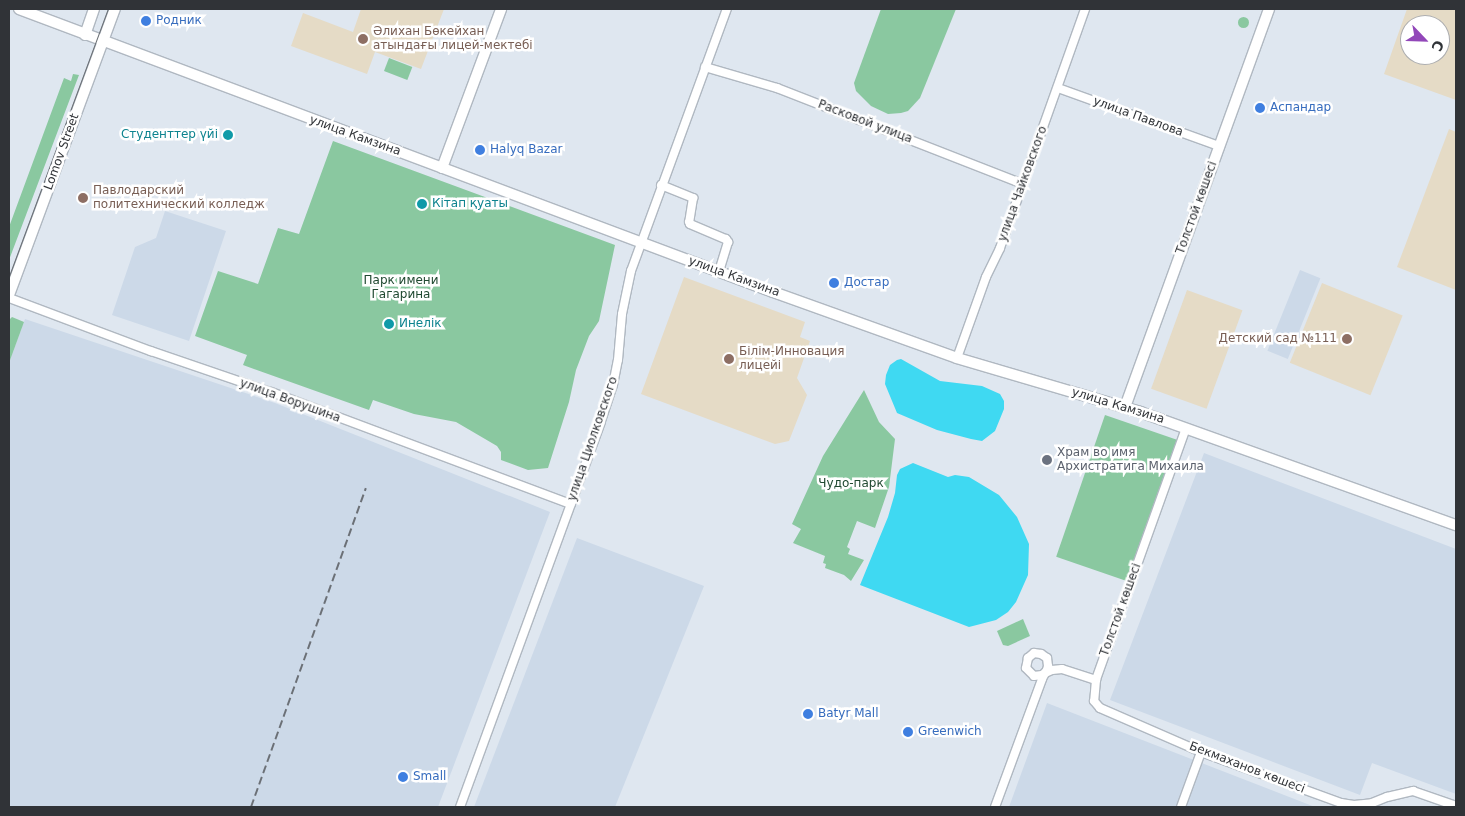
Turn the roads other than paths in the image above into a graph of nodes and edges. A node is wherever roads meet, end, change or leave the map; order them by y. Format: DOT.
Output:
graph roads {
  1 [pos="19,9"];
  2 [pos="94,9"];
  3 [pos="115,9"];
  4 [pos="501,9"];
  5 [pos="727,9"];
  6 [pos="1085,9"];
  7 [pos="1269,9"];
  8 [pos="85,34"];
  9 [pos="104,41"];
  10 [pos="705,67"];
  11 [pos="1058,88"];
  12 [pos="1219,146"];
  13 [pos="442,168"];
  14 [pos="1023,184"];
  15 [pos="661,185"];
  16 [pos="641,243"];
  17 [pos="719,272"];
  18 [pos="9,296"];
  19 [pos="957,358"];
  20 [pos="1125,407"];
  21 [pos="1186,428"];
  22 [pos="571,504"];
  23 [pos="1456,525"];
  24 [pos="1047,658"];
  25 [pos="1062,669"];
  26 [pos="1045,673"];
  27 [pos="1030,674"];
  28 [pos="1096,680"];
  29 [pos="1035,697"];
  30 [pos="1201,752"];
  31 [pos="1456,806"];
  32 [pos="460,807"];
  33 [pos="994,807"];
  34 [pos="1181,807"];
  1 -- 8 [label="main road, улица Камзина"];
  2 -- 8 [label="main road"];
  3 -- 9 [label="main road, Lomov Street"];
  4 -- 13 [label="main road"];
  5 -- 10 [label="street, улица Циолковского"];
  6 -- 11 [label="street, улица Чайковского"];
  7 -- 12 [label="main road, Толстой көшесі"];
  8 -- 9 [label="main road, улица Камзина"];
  9 -- 13 [label="main road, улица Камзина"];
  9 -- 18 [label="main road, Lomov Street"];
  10 -- 14 [label="street, Расковой улица"];
  10 -- 15 [label="street, улица Циолковского"];
  11 -- 12 [label="street, улица Павлова"];
  11 -- 14 [label="street, улица Чайковского"];
  12 -- 20 [label="main road, Толстой көшесі"];
  13 -- 16 [label="main road, улица Камзина"];
  14 -- 19 [label="street, улица Чайковского"];
  15 -- 16 [label="street, улица Циолковского"];
  15 -- 17 [label="street"];
  16 -- 17 [label="main road, улица Камзина"];
  16 -- 22 [label="street, улица Циолковского"];
  17 -- 19 [label="main road, улица Камзина"];
  18 -- 22 [label="street, улица Ворушина"];
  19 -- 20 [label="main road, улица Камзина"];
  20 -- 21 [label="main road, улица Камзина"];
  21 -- 23 [label="main road, улица Камзина"];
  21 -- 28 [label="street, Толстой көшесі"];
  22 -- 32 [label="street, улица Циолковского"];
  24 -- 25 [label="street"];
  24 -- 26 [label="street"];
  24 -- 27 [label="street"];
  25 -- 26 [label="street"];
  25 -- 28 [label="street"];
  26 -- 27 [label="street"];
  26 -- 29 [label="street"];
  27 -- 29 [label="street"];
  28 -- 30 [label="street, Бекмаханов көшесі"];
  29 -- 33 [label="street"];
  30 -- 31 [label="street, Бекмаханов көшесі"];
  30 -- 34 [label="street"];
}
